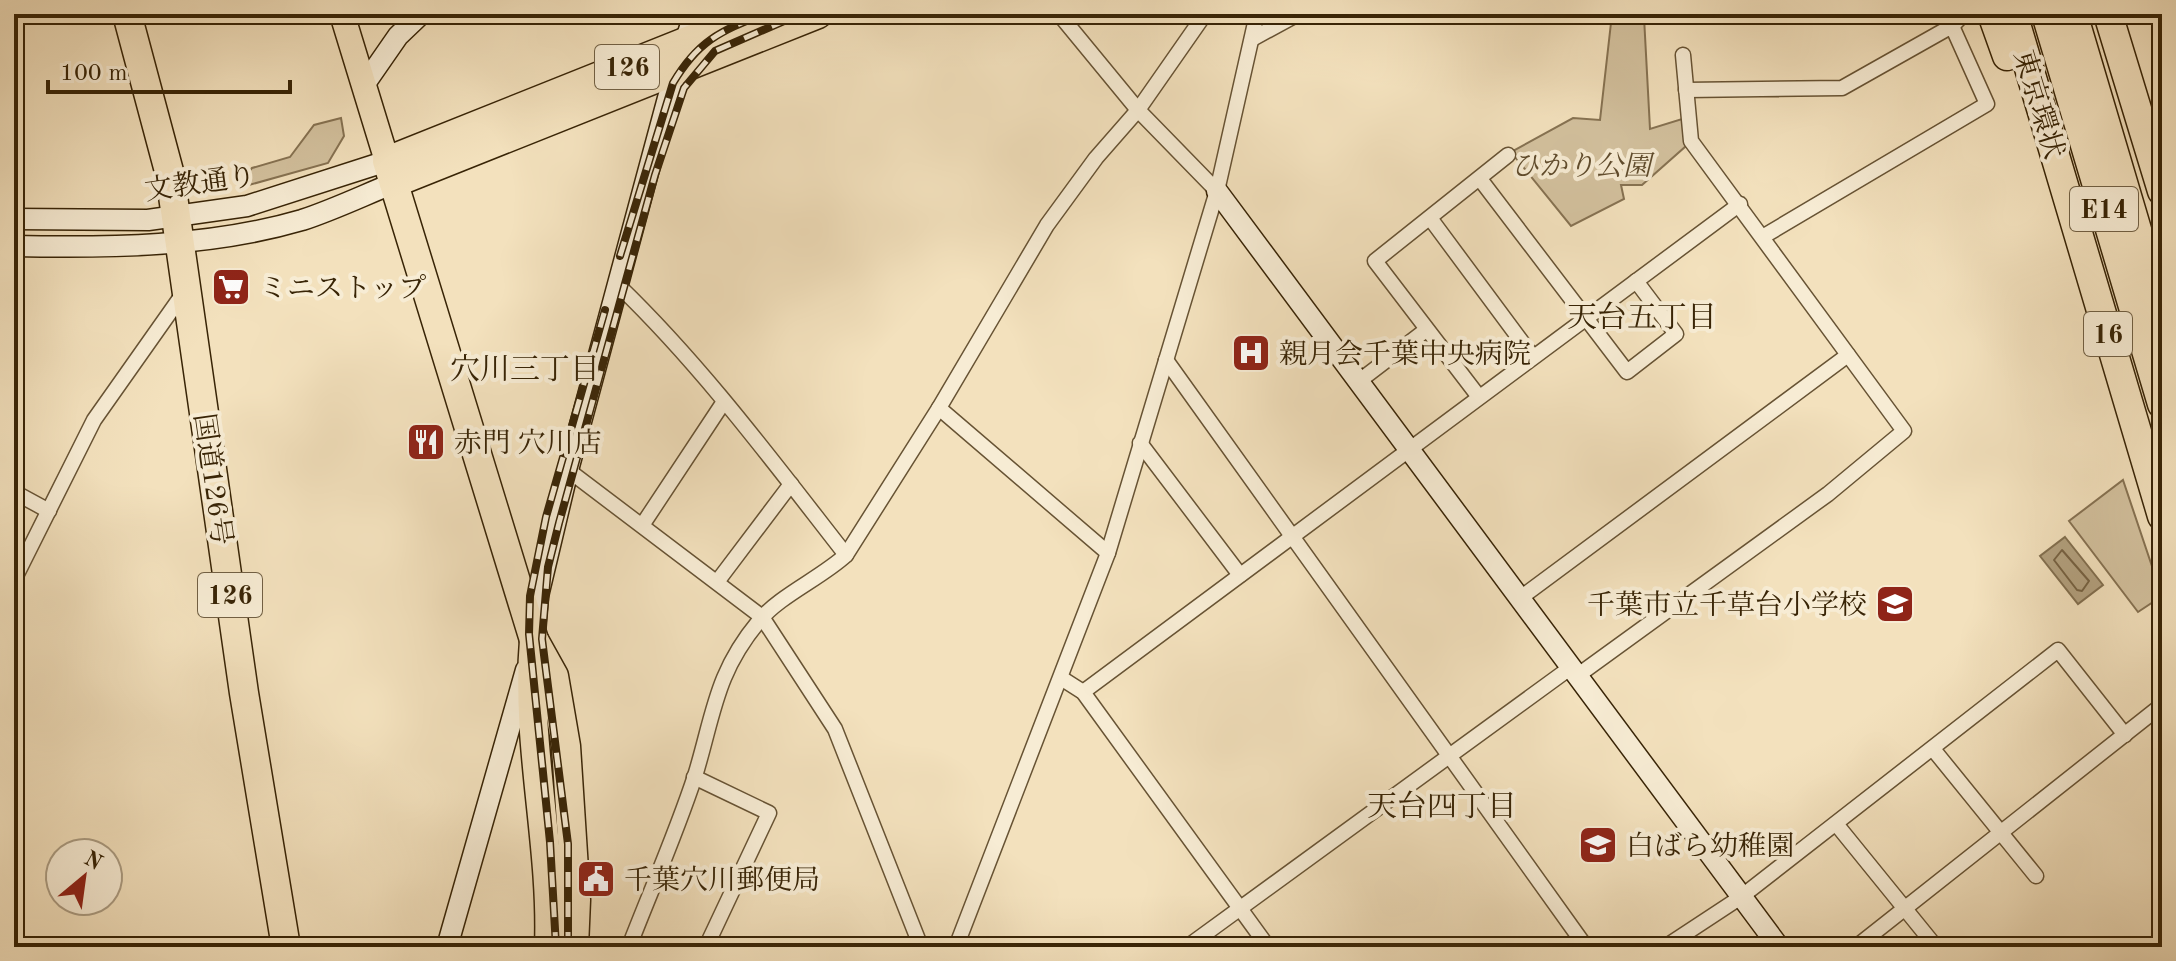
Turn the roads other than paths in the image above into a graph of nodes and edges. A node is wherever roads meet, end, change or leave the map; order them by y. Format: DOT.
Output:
graph roads {
  1 [pos="127,14"];
  2 [pos="342,14"];
  3 [pos="421,14"];
  4 [pos="694,14"];
  5 [pos="755,14"];
  6 [pos="818,14"];
  7 [pos="1059,14"];
  8 [pos="1205,14"];
  9 [pos="1257,14"];
  10 [pos="1298,14"];
  11 [pos="1964,14"];
  12 [pos="1992,14"];
  13 [pos="2013,14"];
  14 [pos="2046,14"];
  15 [pos="2073,14"];
  16 [pos="2108,14"];
  17 [pos="2127,14"];
  18 [pos="1952,26"];
  19 [pos="1252,39"];
  20 [pos="683,55"];
  21 [pos="1683,55"];
  22 [pos="364,85"];
  23 [pos="1686,90"];
  24 [pos="2134,97"];
  25 [pos="1138,110"];
  26 [pos="2054,151"];
  27 [pos="1508,155"];
  28 [pos="391,172"];
  29 [pos="1480,179"];
  30 [pos="1217,191"];
  31 [pos="2162,191"];
  32 [pos="1740,204"];
  33 [pos="1430,218"];
  34 [pos="14,219"];
  35 [pos="177,229"];
  36 [pos="1764,236"];
  37 [pos="14,246"];
  38 [pos="58,247"];
  39 [pos="14,258"];
  40 [pos="1636,281"];
  41 [pos="619,286"];
  42 [pos="187,288"];
  43 [pos="2162,314"];
  44 [pos="1585,318"];
  45 [pos="1426,330"];
  46 [pos="1848,355"];
  47 [pos="1533,357"];
  48 [pos="1166,360"];
  49 [pos="1358,382"];
  50 [pos="1479,397"];
  51 [pos="723,403"];
  52 [pos="2162,404"];
  53 [pos="939,408"];
  54 [pos="1140,443"];
  55 [pos="1408,450"];
  56 [pos="568,470"];
  57 [pos="791,484"];
  58 [pos="14,492"];
  59 [pos="49,511"];
  60 [pos="2162,516"];
  61 [pos="643,524"];
  62 [pos="1292,536"];
  63 [pos="1108,553"];
  64 [pos="846,555"];
  65 [pos="1240,575"];
  66 [pos="14,580"];
  67 [pos="717,582"];
  68 [pos="1519,599"];
  69 [pos="762,617"];
  70 [pos="534,640"];
  71 [pos="1573,672"];
  72 [pos="1061,678"];
  73 [pos="1083,692"];
  74 [pos="2162,705"];
  75 [pos="2125,735"];
  76 [pos="1933,749"];
  77 [pos="1449,756"];
  78 [pos="694,777"];
  79 [pos="1837,825"];
  80 [pos="2001,833"];
  81 [pos="2036,876"];
  82 [pos="1741,897"];
  83 [pos="1240,908"];
  84 [pos="1905,909"];
  85 [pos="14,941"];
  86 [pos="18,947"];
  87 [pos="286,947"];
  88 [pos="447,947"];
  89 [pos="549,947"];
  90 [pos="574,947"];
  91 [pos="629,947"];
  92 [pos="706,947"];
  93 [pos="921,947"];
  94 [pos="956,947"];
  95 [pos="1187,947"];
  96 [pos="1268,947"];
  97 [pos="1586,947"];
  98 [pos="1665,947"];
  99 [pos="1779,947"];
  100 [pos="1856,947"];
  101 [pos="1936,947"];
  1 -- 35 [label="highway, 国道126号 / 126"];
  2 -- 22 [label="main road"];
  3 -- 22 [label="street"];
  4 -- 20 [label="street"];
  5 -- 20 [label="highway, 126"];
  6 -- 20 [label="highway, 126"];
  7 -- 25 [label="street"];
  8 -- 25 [label="street"];
  9 -- 19 [label="street"];
  10 -- 19 [label="street"];
  11 -- 18 [label="street"];
  12 -- 26 [label="highway"];
  13 -- 26 [label="highway, 東京環状 / 16"];
  14 -- 52 [label="highway, E14"];
  15 -- 43 [label="highway, E14"];
  16 -- 24 [label="highway"];
  17 -- 24 [label="highway"];
  18 -- 23 [label="street"];
  18 -- 36 [label="street"];
  19 -- 30 [label="street"];
  20 -- 28 [label="highway, 126"];
  20 -- 41 [label="street"];
  21 -- 23 [label="street"];
  22 -- 28 [label="main road"];
  23 -- 32 [label="street"];
  24 -- 31 [label="highway"];
  25 -- 30 [label="street"];
  25 -- 53 [label="street"];
  26 -- 60 [label="highway, 東京環状 / 16"];
  27 -- 29 [label="street"];
  28 -- 35 [label="street, 文教通り"];
  28 -- 35 [label="street, 文教通り"];
  28 -- 70 [label="highway"];
  29 -- 33 [label="street"];
  29 -- 44 [label="street"];
  30 -- 48 [label="street"];
  30 -- 49 [label="street"];
  32 -- 36 [label="street"];
  32 -- 40 [label="street"];
  33 -- 45 [label="street"];
  33 -- 47 [label="street"];
  34 -- 35 [label="street, 文教通り"];
  35 -- 38 [label="street, 文教通り"];
  35 -- 42 [label="highway, 国道126号 / 126"];
  36 -- 46 [label="street"];
  37 -- 38 [label="street"];
  38 -- 39 [label="street"];
  40 -- 44 [label="street"];
  40 -- 44 [label="street"];
  41 -- 51 [label="street"];
  41 -- 56 [label="street"];
  42 -- 59 [label="street"];
  42 -- 87 [label="highway, 国道126号 / 126"];
  44 -- 47 [label="street"];
  45 -- 49 [label="street"];
  45 -- 50 [label="street"];
  46 -- 68 [label="street"];
  46 -- 71 [label="street"];
  47 -- 50 [label="street"];
  48 -- 54 [label="street"];
  48 -- 62 [label="street"];
  49 -- 55 [label="street"];
  50 -- 55 [label="street"];
  51 -- 57 [label="street"];
  51 -- 61 [label="street"];
  53 -- 63 [label="street"];
  53 -- 64 [label="street"];
  54 -- 63 [label="street"];
  54 -- 65 [label="street"];
  55 -- 62 [label="street"];
  55 -- 68 [label="street"];
  56 -- 61 [label="street"];
  56 -- 70 [label="street"];
  57 -- 64 [label="street"];
  57 -- 67 [label="street"];
  58 -- 59 [label="street"];
  59 -- 66 [label="street"];
  61 -- 67 [label="street"];
  62 -- 65 [label="street"];
  62 -- 77 [label="street"];
  63 -- 72 [label="street"];
  64 -- 69 [label="street"];
  65 -- 73 [label="street"];
  67 -- 69 [label="street"];
  68 -- 71 [label="street"];
  69 -- 78 [label="street"];
  69 -- 93 [label="street"];
  70 -- 88 [label="street"];
  70 -- 89 [label="highway"];
  70 -- 90 [label="highway"];
  71 -- 77 [label="street"];
  71 -- 82 [label="street"];
  72 -- 73 [label="street"];
  72 -- 94 [label="street"];
  73 -- 83 [label="street"];
  74 -- 75 [label="street"];
  75 -- 76 [label="street"];
  75 -- 80 [label="street"];
  76 -- 79 [label="street"];
  76 -- 80 [label="street"];
  77 -- 83 [label="street"];
  77 -- 97 [label="street"];
  78 -- 91 [label="street"];
  78 -- 92 [label="street"];
  79 -- 82 [label="street"];
  79 -- 84 [label="street"];
  80 -- 81 [label="street"];
  80 -- 84 [label="street"];
  82 -- 98 [label="street"];
  82 -- 99 [label="street"];
  83 -- 95 [label="street"];
  83 -- 96 [label="street"];
  84 -- 100 [label="street"];
  84 -- 101 [label="street"];
  85 -- 86 [label="street"];
}
